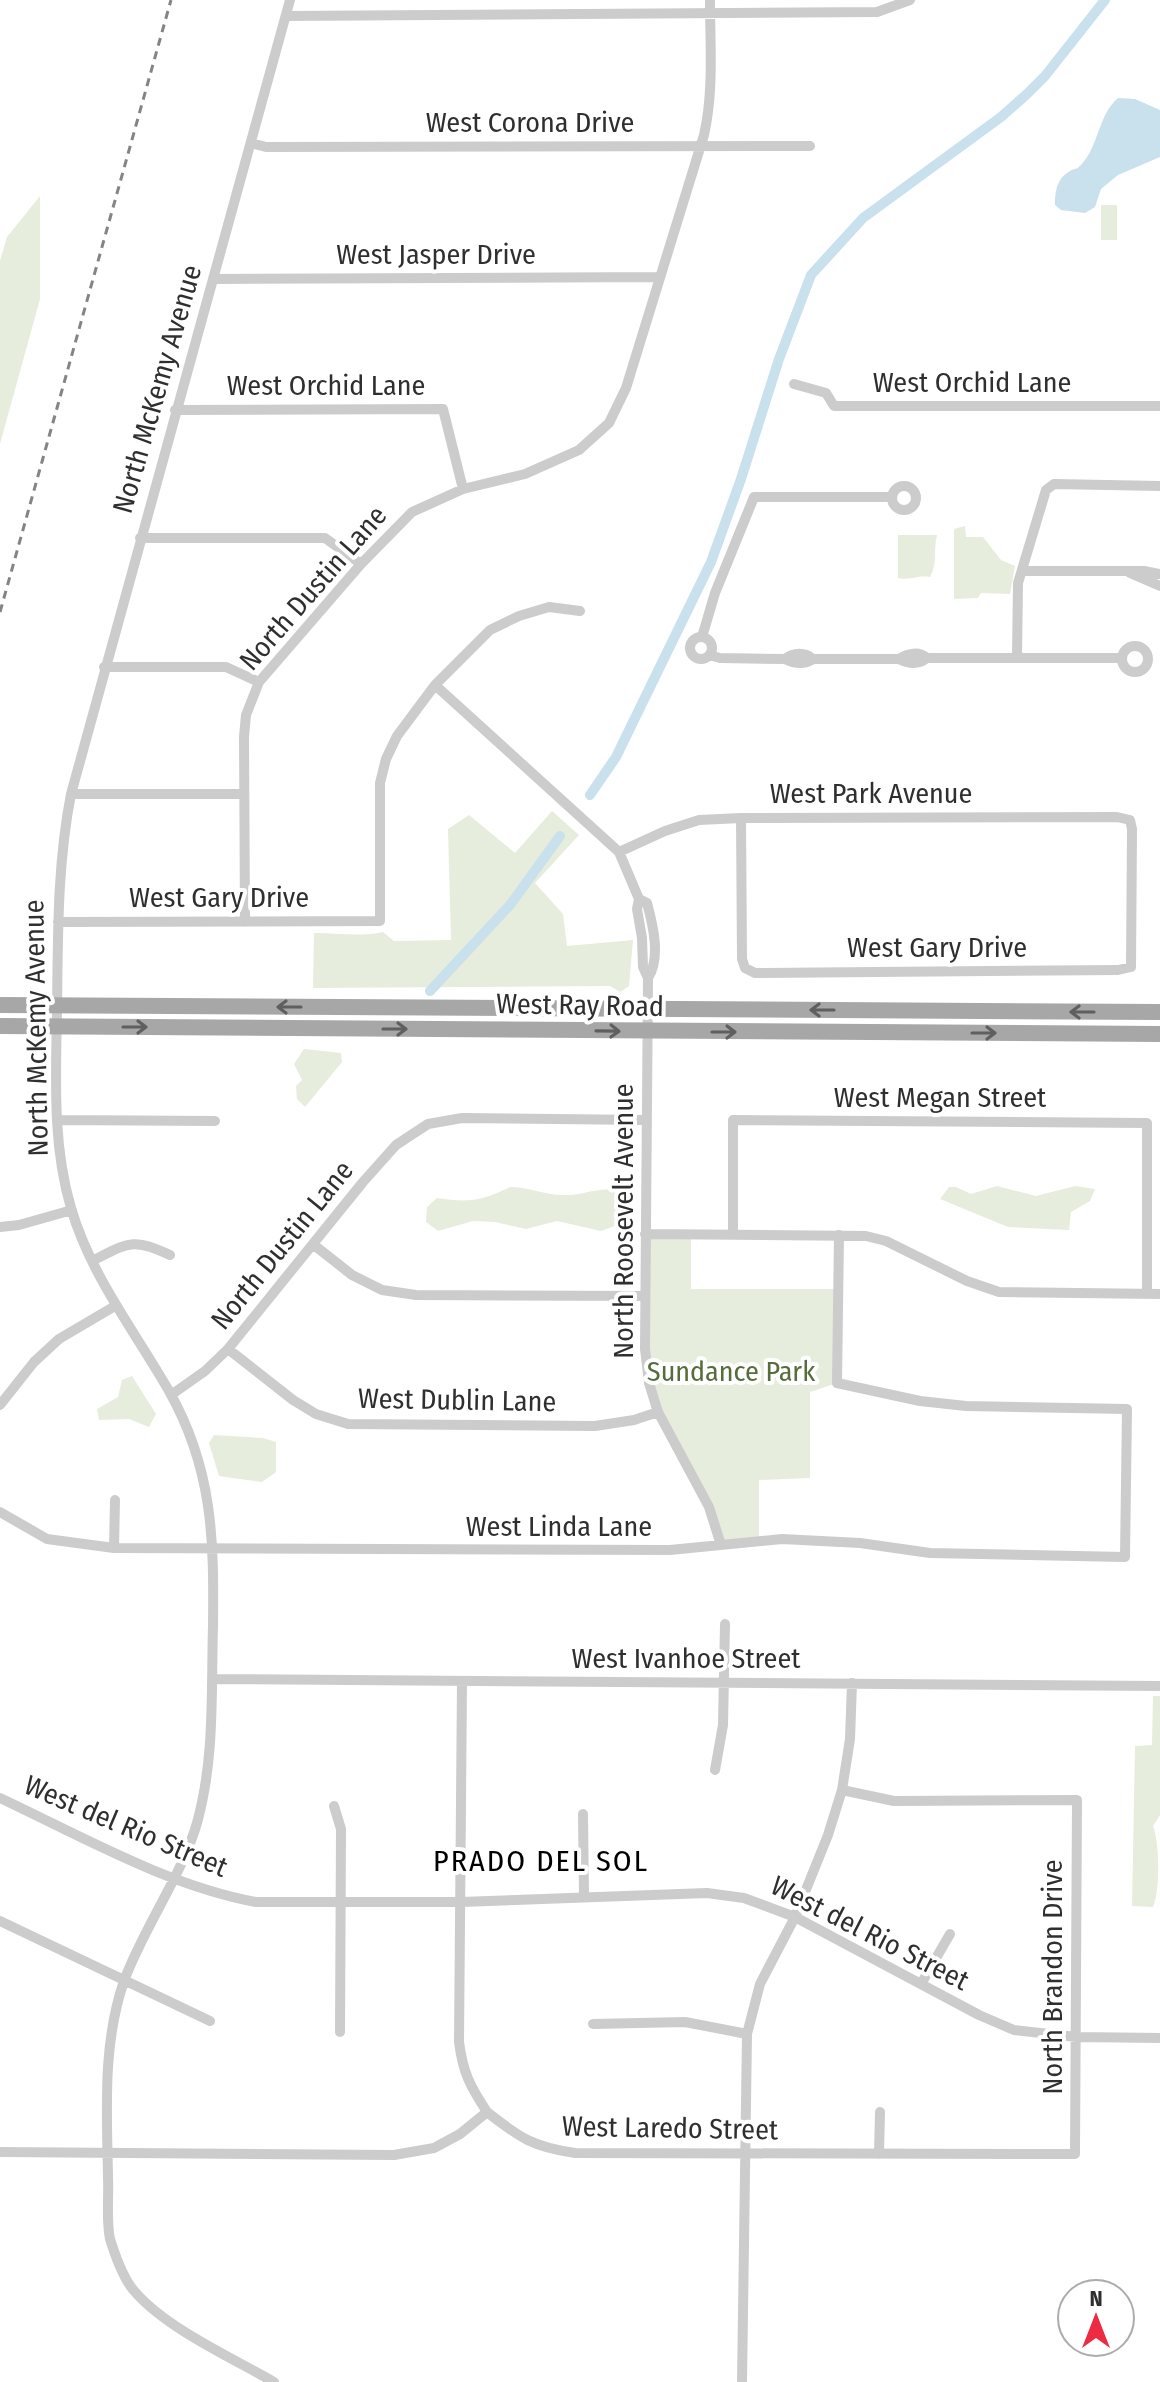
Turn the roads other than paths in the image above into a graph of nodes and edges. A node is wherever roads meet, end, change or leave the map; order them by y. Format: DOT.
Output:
graph roads {
  1 [pos="290,0"];
  2 [pos="710,0"];
  3 [pos="910,0"];
  4 [pos="710,14"];
  5 [pos="286,16"];
  6 [pos="251,143"];
  7 [pos="701,145"];
  8 [pos="810,146"];
  9 [pos="659,277"];
  10 [pos="213,279"];
  11 [pos="794,384"];
  12 [pos="1160,406"];
  13 [pos="175,410"];
  14 [pos="1160,486"];
  15 [pos="463,489"];
  16 [pos="892,497"];
  17 [pos="140,538"];
  18 [pos="361,564"];
  19 [pos="1022,571"];
  20 [pos="1128,572"];
  21 [pos="1160,574"];
  22 [pos="1160,586"];
  23 [pos="580,611"];
  24 [pos="702,637"];
  25 [pos="709,655"];
  26 [pos="1017,657"];
  27 [pos="1122,658"];
  28 [pos="104,667"];
  29 [pos="259,682"];
  30 [pos="435,685"];
  31 [pos="71,794"];
  32 [pos="243,794"];
  33 [pos="741,818"];
  34 [pos="619,852"];
  35 [pos="58,922"];
  36 [pos="245,922"];
  37 [pos="1131,967"];
  38 [pos="0,1005"];
  39 [pos="57,1005"];
  40 [pos="647,1009"];
  41 [pos="1160,1012"];
  42 [pos="0,1026"];
  43 [pos="57,1027"];
  44 [pos="646,1031"];
  45 [pos="1160,1034"];
  46 [pos="57,1120"];
  47 [pos="646,1120"];
  48 [pos="215,1121"];
  49 [pos="72,1210"];
  50 [pos="0,1227"];
  51 [pos="645,1234"];
  52 [pos="733,1234"];
  53 [pos="839,1235"];
  54 [pos="314,1245"];
  55 [pos="170,1255"];
  56 [pos="92,1261"];
  57 [pos="1147,1294"];
  58 [pos="1160,1294"];
  59 [pos="645,1296"];
  60 [pos="115,1306"];
  61 [pos="228,1349"];
  62 [pos="4,1391"];
  63 [pos="171,1395"];
  64 [pos="0,1405"];
  65 [pos="658,1412"];
  66 [pos="115,1500"];
  67 [pos="0,1512"];
  68 [pos="721,1545"];
  69 [pos="214,1547"];
  70 [pos="114,1548"];
  71 [pos="725,1624"];
  72 [pos="212,1679"];
  73 [pos="462,1682"];
  74 [pos="725,1683"];
  75 [pos="852,1683"];
  76 [pos="1160,1686"];
  77 [pos="715,1770"];
  78 [pos="842,1790"];
  79 [pos="0,1798"];
  80 [pos="334,1806"];
  81 [pos="583,1814"];
  82 [pos="173,1878"];
  83 [pos="584,1897"];
  84 [pos="341,1902"];
  85 [pos="461,1902"];
  86 [pos="795,1917"];
  87 [pos="0,1921"];
  88 [pos="950,1934"];
  89 [pos="125,1980"];
  90 [pos="921,1984"];
  91 [pos="210,2021"];
  92 [pos="593,2024"];
  93 [pos="340,2032"];
  94 [pos="747,2034"];
  95 [pos="1076,2037"];
  96 [pos="1160,2038"];
  97 [pos="487,2112"];
  98 [pos="880,2112"];
  99 [pos="0,2152"];
  100 [pos="108,2152"];
  101 [pos="879,2154"];
  102 [pos="1075,2154"];
  103 [pos="744,2155"];
  104 [pos="274,2382"];
  105 [pos="742,2382"];
  1 -- 5 [label="street, North McKemy Avenue"];
  2 -- 4 [label="street, North Dustin Lane"];
  3 -- 4 [label="street"];
  4 -- 5 [label="street"];
  4 -- 7 [label="street, North Dustin Lane"];
  5 -- 6 [label="street, North McKemy Avenue"];
  6 -- 7 [label="street, West Corona Drive"];
  6 -- 10 [label="street, North McKemy Avenue"];
  7 -- 8 [label="street, West Corona Drive"];
  7 -- 9 [label="street, North Dustin Lane"];
  9 -- 10 [label="street, West Jasper Drive"];
  9 -- 15 [label="street, North Dustin Lane"];
  10 -- 13 [label="street, North McKemy Avenue"];
  11 -- 12 [label="street, West Orchid Lane"];
  13 -- 15 [label="street, West Orchid Lane"];
  13 -- 17 [label="street, North McKemy Avenue"];
  14 -- 19 [label="street"];
  15 -- 18 [label="street, North Dustin Lane"];
  16 -- 24 [label="street"];
  17 -- 18 [label="street"];
  17 -- 28 [label="street, North McKemy Avenue"];
  18 -- 29 [label="street, North Dustin Lane"];
  19 -- 20 [label="street"];
  19 -- 26 [label="street"];
  20 -- 21 [label="street"];
  20 -- 22 [label="street"];
  23 -- 30 [label="street"];
  24 -- 25 [label="street"];
  24 -- 25 [label="street"];
  25 -- 26 [label="street"];
  26 -- 27 [label="street"];
  28 -- 29 [label="street"];
  28 -- 31 [label="street, North McKemy Avenue"];
  29 -- 32 [label="street, North Dustin Lane"];
  30 -- 34 [label="street, North Roosevelt Avenue"];
  30 -- 36 [label="street, West Gary Drive"];
  31 -- 32 [label="street"];
  31 -- 35 [label="street, North McKemy Avenue"];
  32 -- 36 [label="street, North Dustin Lane"];
  33 -- 34 [label="street, West Park Avenue"];
  33 -- 37 [label="street, West Park Avenue"];
  33 -- 37 [label="street, West Gary Drive"];
  34 -- 40 [label="street, North Roosevelt Avenue"];
  35 -- 36 [label="street, West Gary Drive"];
  35 -- 39 [label="street, North McKemy Avenue"];
  38 -- 39 [label="main road, West Ray Road"];
  40 -- 39 [label="main road, West Ray Road, one-way"];
  39 -- 43 [label="street, North McKemy Avenue"];
  41 -- 40 [label="main road, West Ray Road, one-way"];
  40 -- 44 [label="street, North Roosevelt Avenue"];
  42 -- 43 [label="main road, West Ray Road"];
  43 -- 44 [label="main road, West Ray Road, one-way"];
  43 -- 46 [label="street, North McKemy Avenue"];
  44 -- 45 [label="main road, West Ray Road, one-way"];
  44 -- 47 [label="street, North Roosevelt Avenue"];
  46 -- 48 [label="street"];
  46 -- 49 [label="street, North McKemy Avenue"];
  47 -- 51 [label="street, North Roosevelt Avenue"];
  47 -- 54 [label="street, North Dustin Lane"];
  49 -- 50 [label="street"];
  49 -- 56 [label="street, North McKemy Avenue"];
  51 -- 52 [label="street"];
  51 -- 59 [label="street, North Roosevelt Avenue"];
  52 -- 53 [label="street"];
  52 -- 57 [label="street, West Megan Street"];
  53 -- 57 [label="street"];
  53 -- 68 [label="street, West Linda Lane"];
  54 -- 59 [label="street"];
  54 -- 61 [label="street, North Dustin Lane"];
  55 -- 56 [label="street"];
  56 -- 60 [label="street, North McKemy Avenue"];
  57 -- 58 [label="street"];
  59 -- 65 [label="street, North Roosevelt Avenue"];
  60 -- 62 [label="street"];
  60 -- 63 [label="street, North McKemy Avenue"];
  61 -- 63 [label="street, North Dustin Lane"];
  61 -- 65 [label="street, West Dublin Lane"];
  62 -- 64 [label="street"];
  63 -- 69 [label="street, North McKemy Avenue"];
  65 -- 68 [label="street, North Roosevelt Avenue"];
  66 -- 70 [label="street"];
  67 -- 70 [label="street, West Linda Lane"];
  68 -- 69 [label="street, West Linda Lane"];
  69 -- 70 [label="street, West Linda Lane"];
  69 -- 72 [label="street, North McKemy Avenue"];
  71 -- 74 [label="street"];
  72 -- 73 [label="street, West Ivanhoe Street"];
  72 -- 82 [label="street, North McKemy Avenue"];
  73 -- 74 [label="street, West Ivanhoe Street"];
  73 -- 85 [label="street"];
  74 -- 75 [label="street, West Ivanhoe Street"];
  74 -- 77 [label="street"];
  75 -- 76 [label="street, West Ivanhoe Street"];
  75 -- 78 [label="street"];
  78 -- 86 [label="street"];
  78 -- 95 [label="street, North Brandon Drive"];
  79 -- 82 [label="street, West del Rio Street"];
  80 -- 84 [label="street"];
  81 -- 83 [label="street"];
  82 -- 84 [label="street, West del Rio Street"];
  82 -- 89 [label="street, North McKemy Avenue"];
  83 -- 85 [label="street, West del Rio Street"];
  83 -- 86 [label="street, West del Rio Street"];
  84 -- 85 [label="street, West del Rio Street"];
  84 -- 93 [label="street"];
  85 -- 97 [label="street"];
  86 -- 90 [label="street, West del Rio Street"];
  86 -- 94 [label="street"];
  87 -- 89 [label="street"];
  88 -- 90 [label="street"];
  89 -- 91 [label="street"];
  89 -- 100 [label="street, North McKemy Avenue"];
  90 -- 95 [label="street, West del Rio Street"];
  92 -- 94 [label="street"];
  94 -- 103 [label="street"];
  95 -- 96 [label="street, West del Rio Street"];
  95 -- 102 [label="street, North Brandon Drive"];
  97 -- 100 [label="street"];
  97 -- 103 [label="street, West Laredo Street"];
  98 -- 101 [label="street"];
  99 -- 100 [label="street"];
  100 -- 104 [label="street, North McKemy Avenue"];
  101 -- 102 [label="street, West Laredo Street"];
  101 -- 103 [label="street, West Laredo Street"];
  103 -- 105 [label="street"];
}
